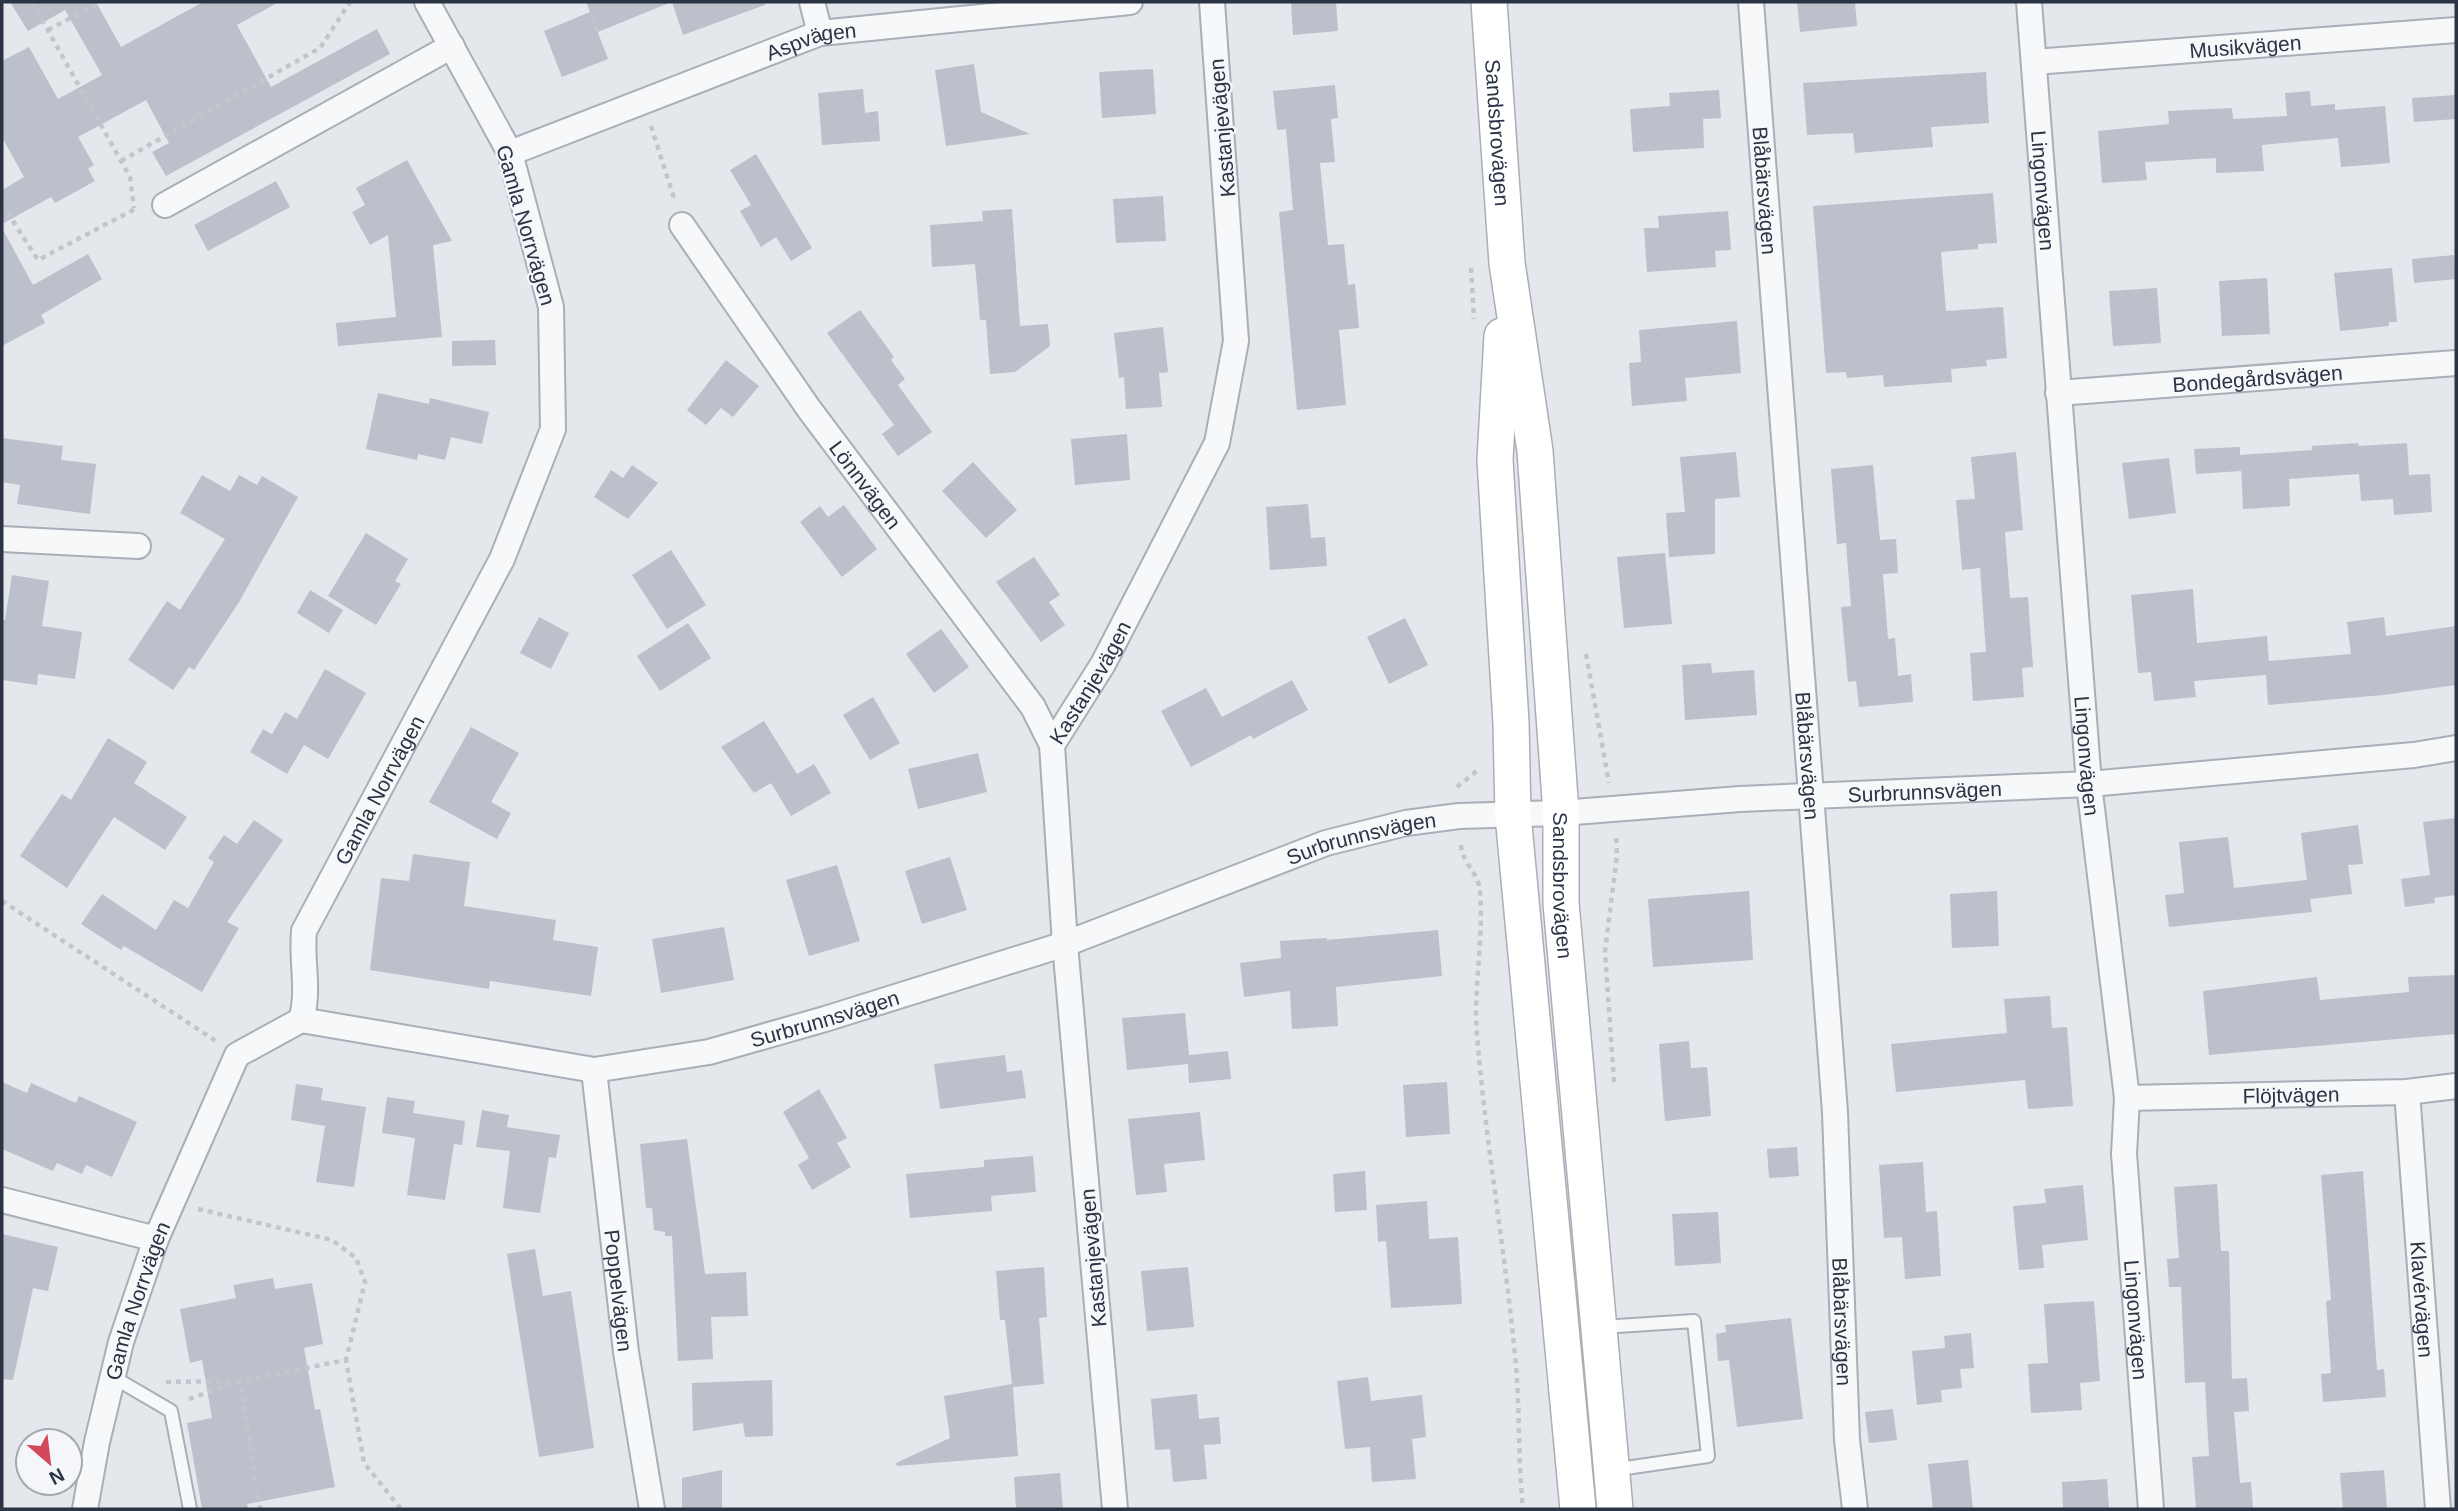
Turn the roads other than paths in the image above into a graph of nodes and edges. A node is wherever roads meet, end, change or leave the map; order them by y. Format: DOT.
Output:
graph roads {
  1 [pos="427,2"];
  2 [pos="811,2"];
  3 [pos="1130,2"];
  4 [pos="1212,2"];
  5 [pos="1489,2"];
  6 [pos="1751,2"];
  7 [pos="2029,2"];
  8 [pos="2456,30"];
  9 [pos="820,33"];
  10 [pos="452,46"];
  11 [pos="2034,62"];
  12 [pos="510,153"];
  13 [pos="165,205"];
  14 [pos="682,225"];
  15 [pos="1507,263"];
  16 [pos="2456,363"];
  17 [pos="2058,393"];
  18 [pos="2,539"];
  19 [pos="138,546"];
  20 [pos="1052,745"];
  21 [pos="2456,748"];
  22 [pos="2089,784"];
  23 [pos="1811,796"];
  24 [pos="1561,813"];
  25 [pos="1513,815"];
  26 [pos="1065,944"];
  27 [pos="301,1020"];
  28 [pos="594,1070"];
  29 [pos="2456,1086"];
  30 [pos="2407,1092"];
  31 [pos="2127,1098"];
  32 [pos="2,1200"];
  33 [pos="156,1239"];
  34 [pos="1599,1328"];
  35 [pos="113,1377"];
  36 [pos="1612,1470"];
  37 [pos="85,1509"];
  38 [pos="190,1509"];
  39 [pos="652,1509"];
  40 [pos="1115,1509"];
  41 [pos="1578,1509"];
  42 [pos="1615,1509"];
  43 [pos="1855,1509"];
  44 [pos="2151,1509"];
  45 [pos="2438,1509"];
  1 -- 10 [label="street, Gamla Norrvägen"];
  2 -- 9 [label="street"];
  3 -- 9 [label="street, Aspvägen"];
  4 -- 20 [label="street, Kastanjevägen"];
  5 -- 15 [label="main road, Sandsbrovägen"];
  6 -- 23 [label="street, Blåbärsvägen"];
  7 -- 11 [label="street, Lingonvägen"];
  8 -- 11 [label="street, Musikvägen"];
  9 -- 12 [label="street, Aspvägen"];
  10 -- 12 [label="street, Gamla Norrvägen"];
  10 -- 13 [label="street"];
  11 -- 17 [label="street, Lingonvägen"];
  12 -- 27 [label="street, Gamla Norrvägen"];
  14 -- 20 [label="street, Lönnvägen"];
  15 -- 24 [label="main road, Sandsbrovägen"];
  15 -- 25 [label="main road, Sandsbrovägen"];
  16 -- 17 [label="street, Bondegårdsvägen"];
  17 -- 22 [label="street, Lingonvägen"];
  18 -- 19 [label="street"];
  20 -- 26 [label="street, Kastanjevägen"];
  21 -- 22 [label="street, Surbrunnsvägen"];
  22 -- 23 [label="street, Surbrunnsvägen"];
  22 -- 31 [label="street, Lingonvägen"];
  23 -- 24 [label="street, Surbrunnsvägen"];
  23 -- 43 [label="street, Blåbärsvägen"];
  24 -- 25 [label="street, Surbrunnsvägen"];
  24 -- 34 [label="main road, Sandsbrovägen"];
  25 -- 26 [label="street, Surbrunnsvägen"];
  25 -- 41 [label="main road, Sandsbrovägen"];
  26 -- 28 [label="street, Surbrunnsvägen"];
  26 -- 40 [label="street, Kastanjevägen"];
  27 -- 28 [label="street, Surbrunnsvägen"];
  27 -- 33 [label="street, Gamla Norrvägen"];
  28 -- 39 [label="street, Poppelvägen"];
  29 -- 30 [label="street, Flöjtvägen"];
  30 -- 31 [label="street, Flöjtvägen"];
  30 -- 45 [label="street, Klavérvägen"];
  31 -- 44 [label="street, Lingonvägen"];
  32 -- 33 [label="street"];
  33 -- 35 [label="street, Gamla Norrvägen"];
  34 -- 36 [label="main road, Sandsbrovägen"];
  34 -- 36 [label="lane"];
  35 -- 37 [label="street, Gamla Norrvägen"];
  35 -- 38 [label="lane"];
  36 -- 42 [label="main road, Sandsbrovägen"];
}
